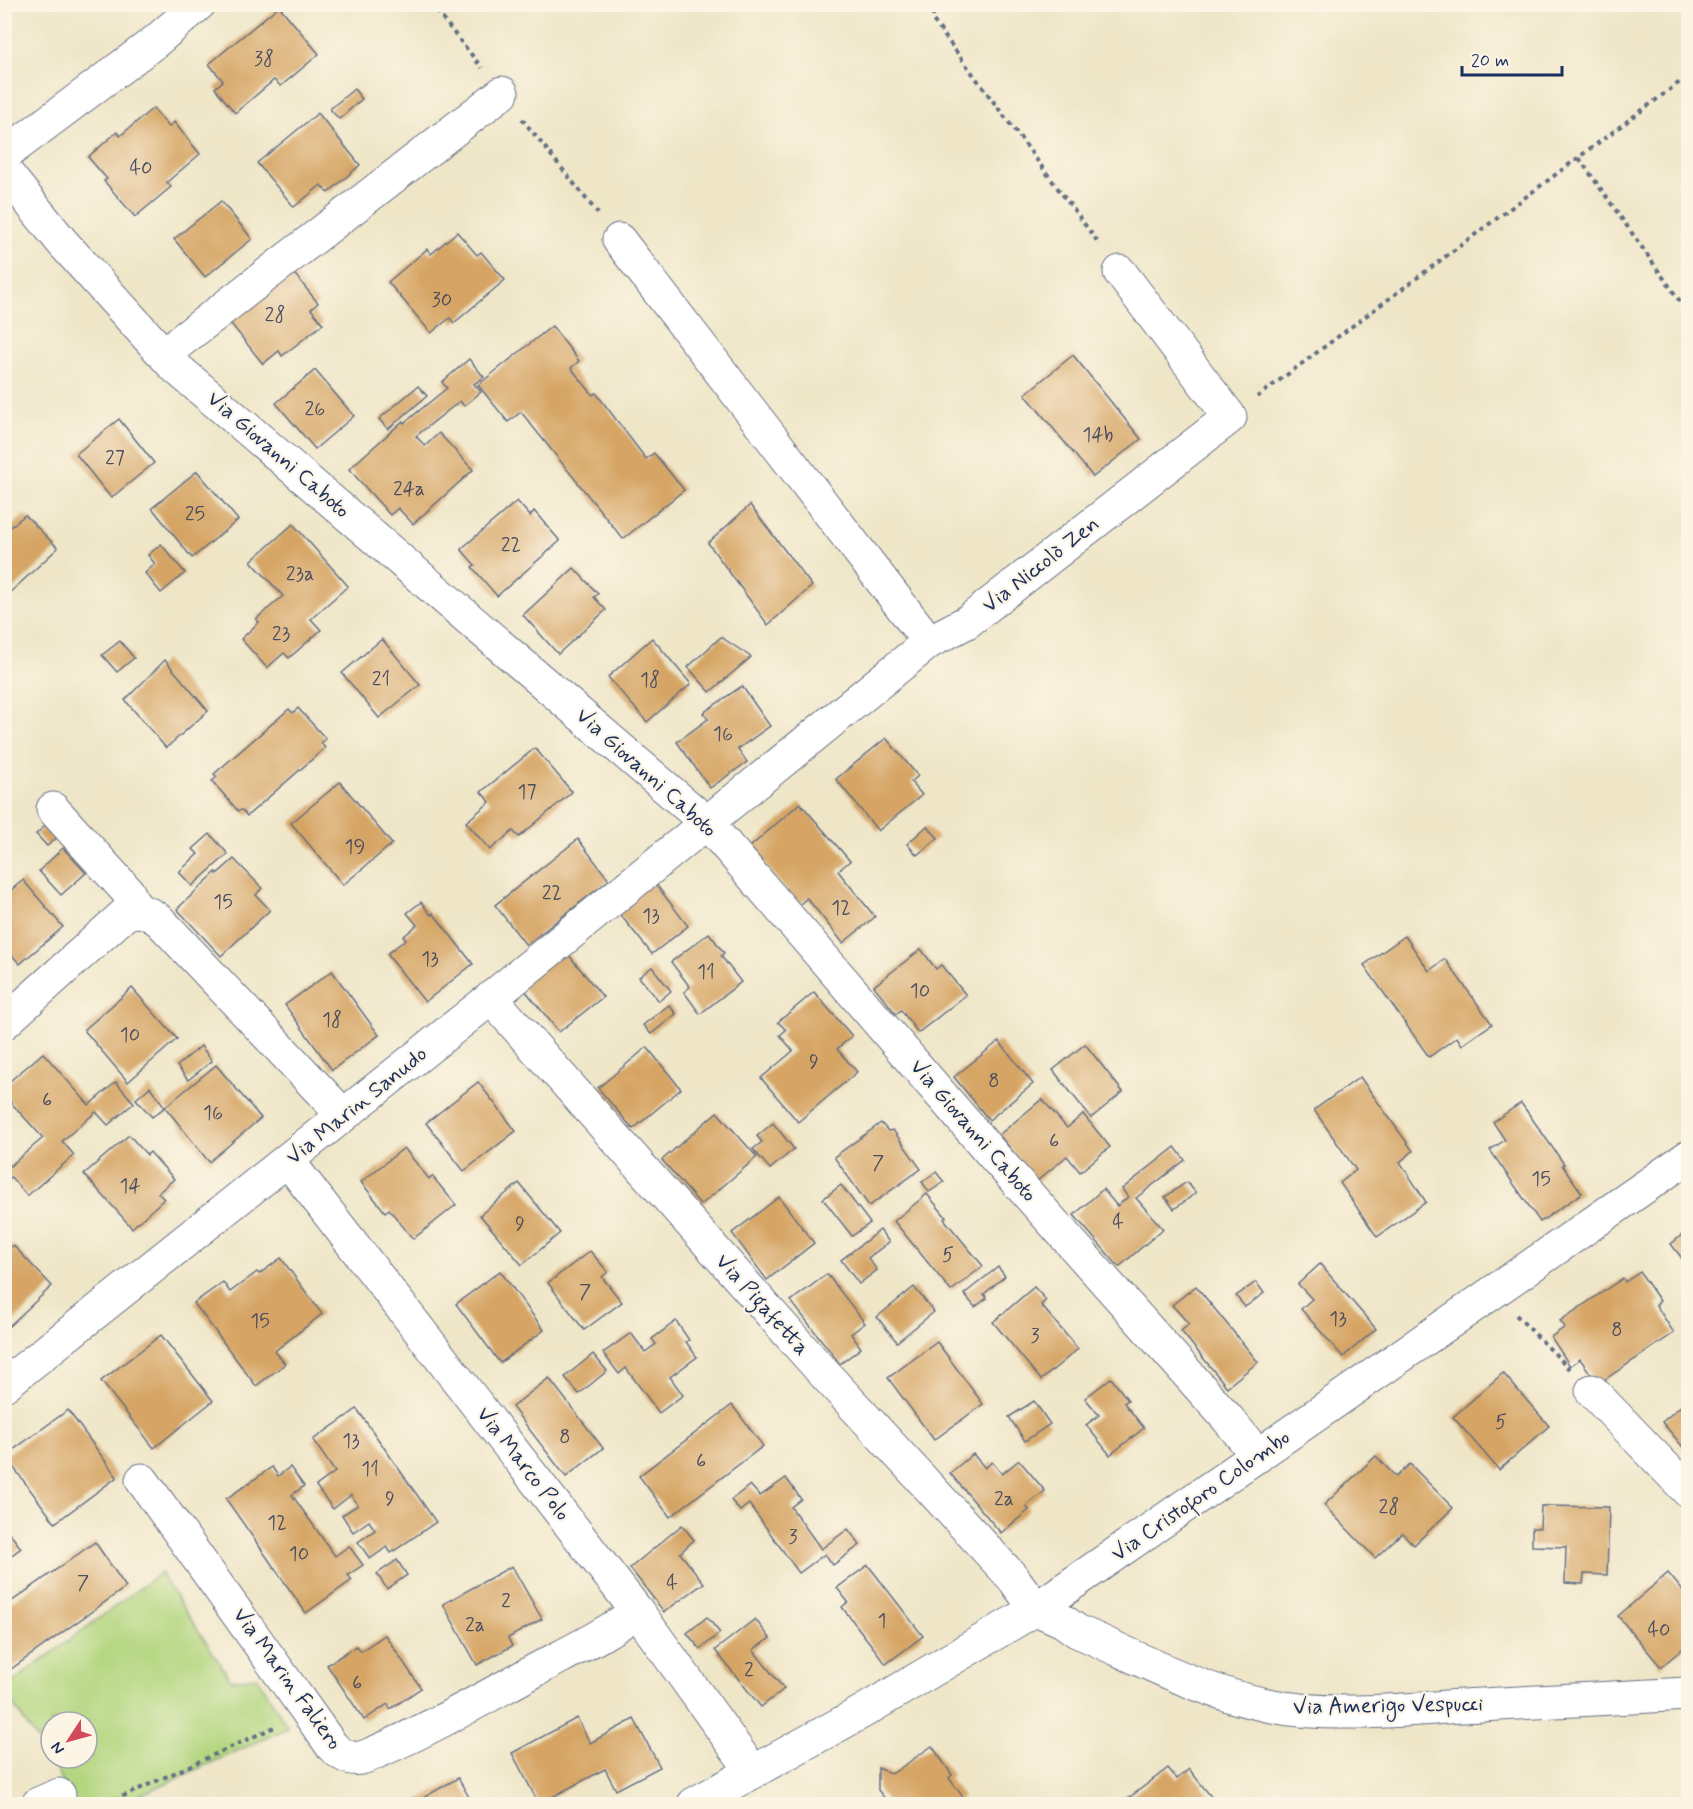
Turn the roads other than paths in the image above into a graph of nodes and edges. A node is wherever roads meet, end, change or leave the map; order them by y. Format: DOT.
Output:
graph roads {
  1 [pos="199,4"];
  2 [pos="502,93"];
  3 [pos="4,155"];
  4 [pos="4,170"];
  5 [pos="619,240"];
  6 [pos="1120,272"];
  7 [pos="164,354"];
  8 [pos="929,642"];
  9 [pos="53,809"];
  10 [pos="707,823"];
  11 [pos="137,911"];
  12 [pos="491,998"];
  13 [pos="4,1023"];
  14 [pos="343,1115"];
  15 [pos="1689,1156"];
  16 [pos="288,1161"];
  17 [pos="4,1385"];
  18 [pos="1592,1391"];
  19 [pos="1258,1456"];
  20 [pos="142,1479"];
  21 [pos="1689,1491"];
  22 [pos="1036,1609"];
  23 [pos="637,1611"];
  24 [pos="1689,1694"];
  25 [pos="753,1772"];
  26 [pos="694,1804"];
  1 -- 3 [label="street"];
  2 -- 7 [label="street"];
  4 -- 7 [label="street, Via Giovanni Caboto"];
  5 -- 8 [label="street"];
  6 -- 8 [label="street, Via Niccolò Zen"];
  7 -- 10 [label="street, Via Giovanni Caboto"];
  8 -- 10 [label="street, Via Niccolò Zen"];
  9 -- 11 [label="street"];
  10 -- 12 [label="street, Via Marin Sanudo"];
  10 -- 19 [label="street, Via Giovanni Caboto"];
  11 -- 13 [label="street"];
  11 -- 14 [label="street"];
  12 -- 14 [label="street, Via Marin Sanudo"];
  12 -- 22 [label="street, Via Pigafetta"];
  14 -- 16 [label="street, Via Marin Sanudo"];
  15 -- 19 [label="street, Via Cristoforo Colombo"];
  16 -- 17 [label="street, Via Marin Sanudo"];
  16 -- 23 [label="street, Via Marco Polo"];
  18 -- 21 [label="street"];
  19 -- 22 [label="street, Via Cristoforo Colombo"];
  20 -- 23 [label="street, Via Marin Faliero"];
  22 -- 24 [label="street, Via Amerigo Vespucci"];
  22 -- 25 [label="street, Via Cristoforo Colombo"];
  23 -- 25 [label="street, Via Marco Polo"];
  25 -- 26 [label="street, Via Cristoforo Colombo"];
}
